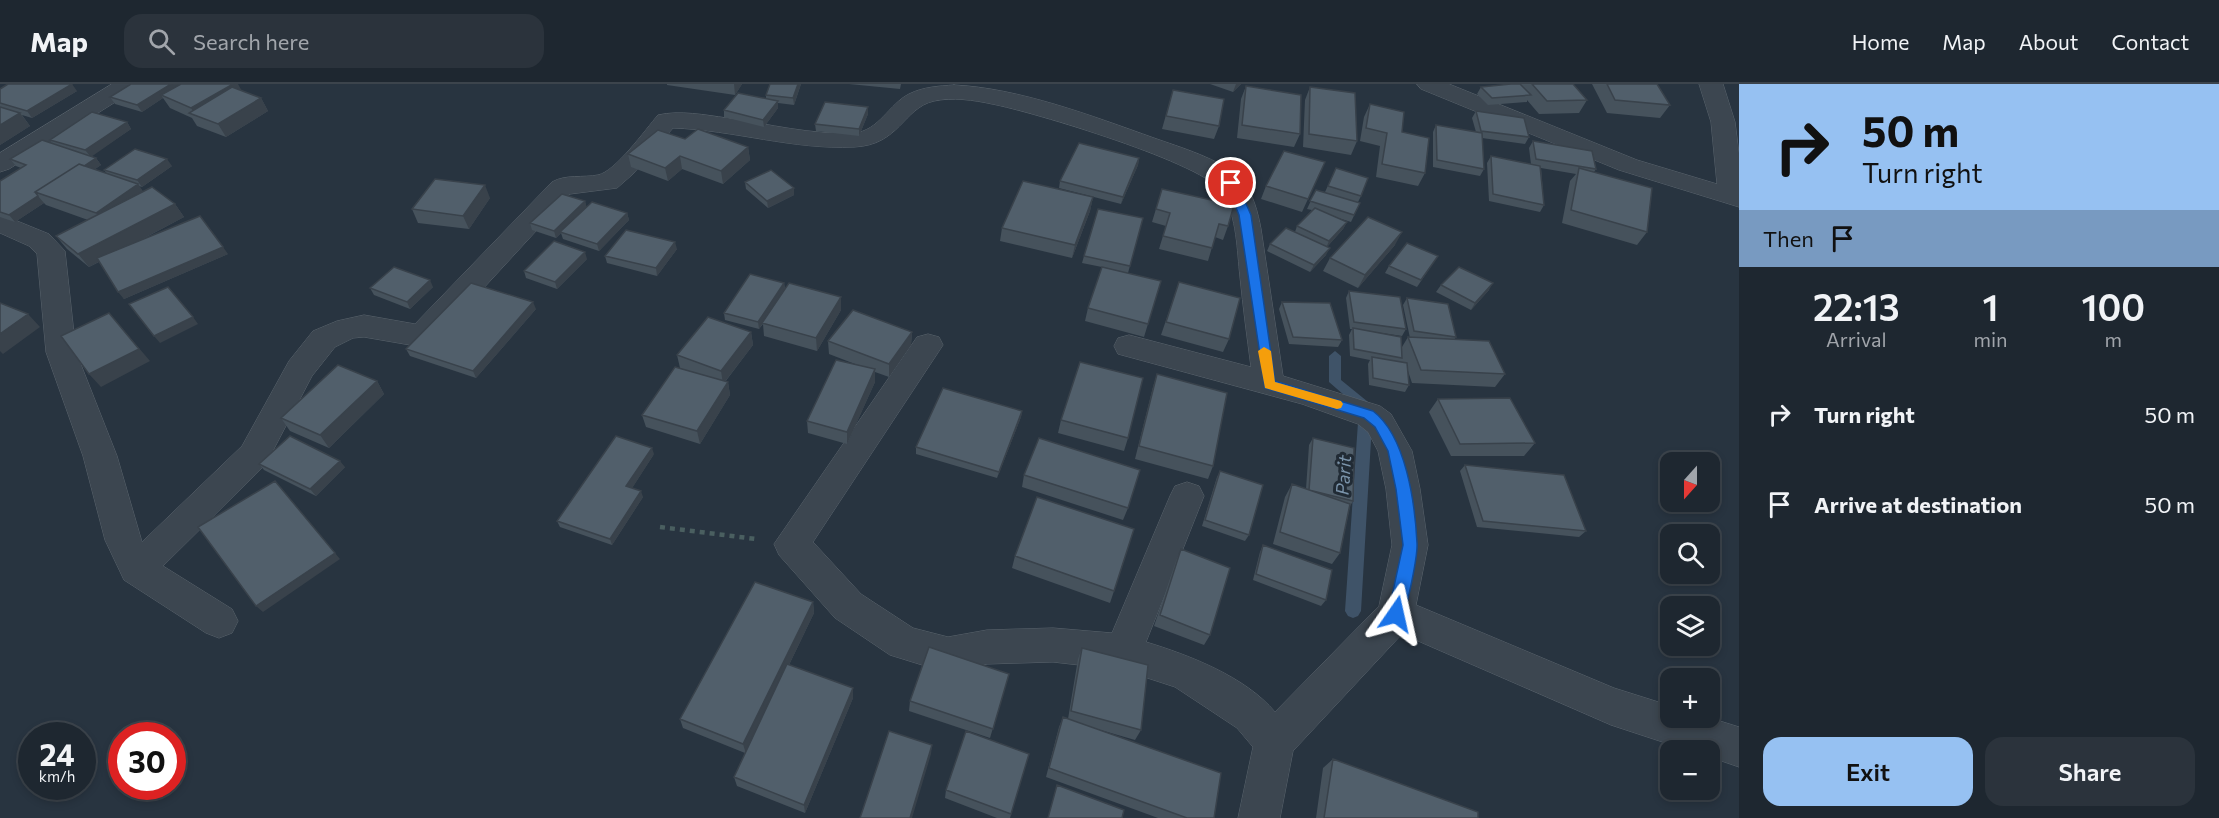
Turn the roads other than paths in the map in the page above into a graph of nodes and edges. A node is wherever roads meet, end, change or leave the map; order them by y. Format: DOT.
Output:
graph roads {
  1 [pos="128,84"];
  2 [pos="1429,84"];
  3 [pos="1711,84"];
  4 [pos="1,162"];
  5 [pos="1735,197"];
  6 [pos="0,223"];
  7 [pos="928,345"];
  8 [pos="1129,346"];
  9 [pos="1269,385"];
  10 [pos="1187,496"];
  11 [pos="137,569"];
  12 [pos="1396,614"];
  13 [pos="219,621"];
  14 [pos="1123,651"];
  15 [pos="1274,742"];
  16 [pos="1739,747"];
  17 [pos="1259,818"];
  1 -- 4 [label="street"];
  2 -- 5 [label="street"];
  3 -- 5 [label="street"];
  6 -- 11 [label="street"];
  7 -- 14 [label="street"];
  8 -- 9 [label="street"];
  9 -- 11 [label="street"];
  9 -- 12 [label="street"];
  10 -- 14 [label="street"];
  11 -- 13 [label="street"];
  12 -- 15 [label="street"];
  12 -- 16 [label="street"];
  14 -- 15 [label="street"];
  15 -- 17 [label="street"];
}
